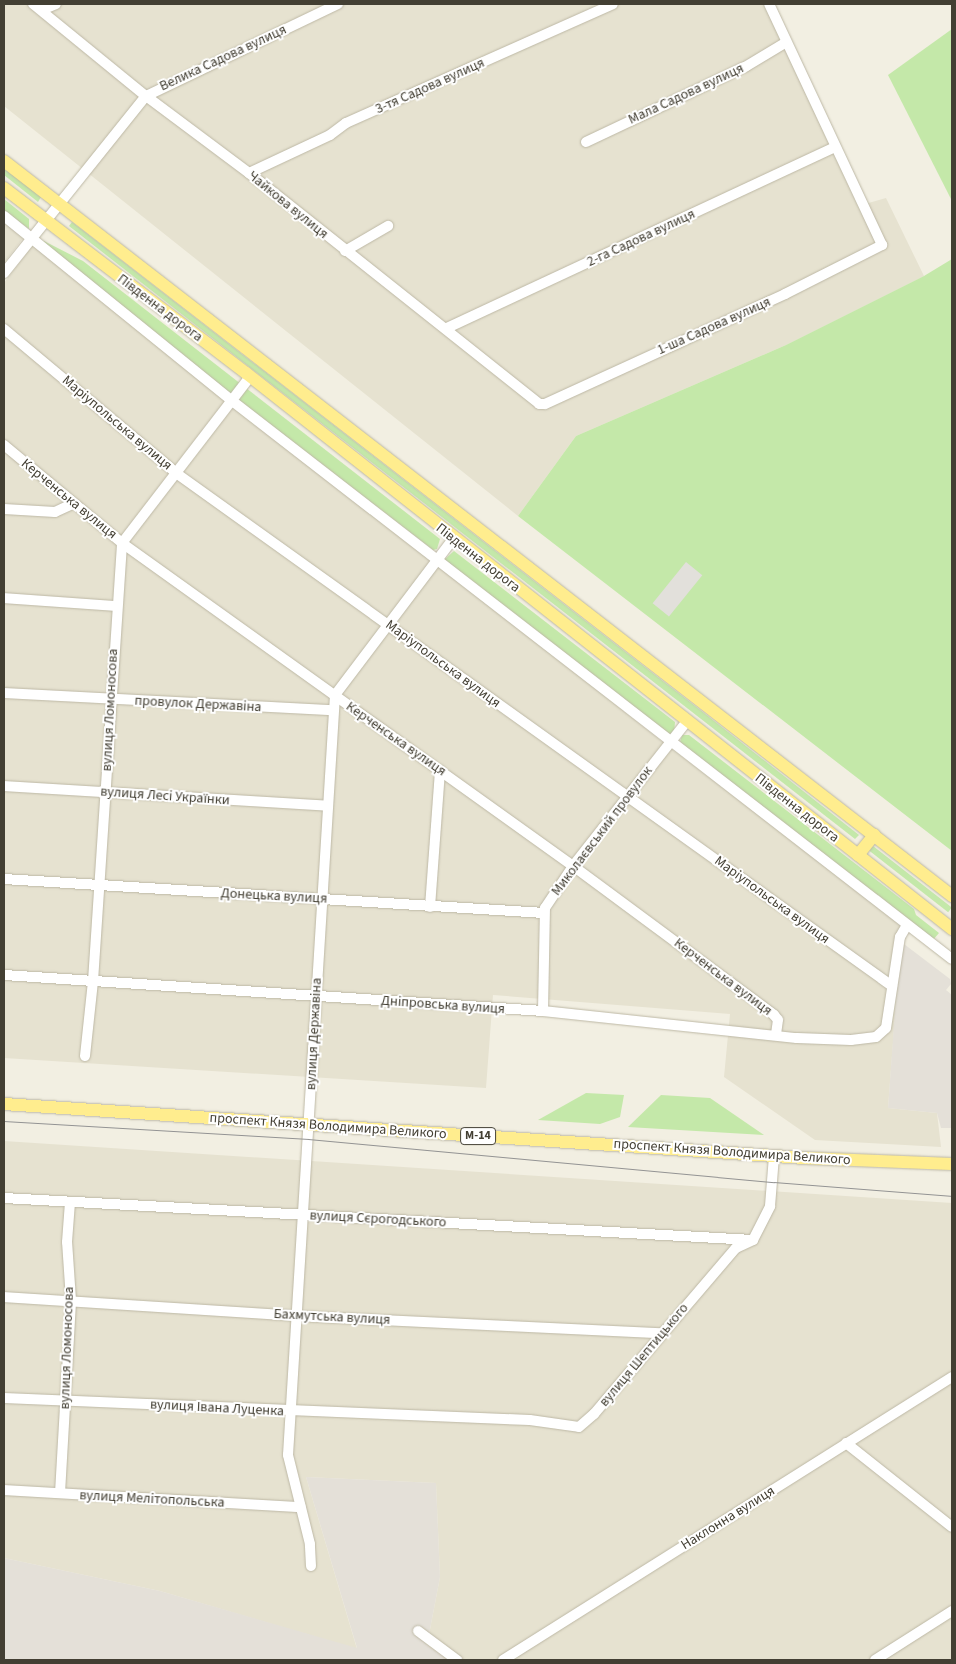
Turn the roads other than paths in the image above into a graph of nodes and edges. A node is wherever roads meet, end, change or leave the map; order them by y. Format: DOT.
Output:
graph roads {
  1 [pos="56,4"];
  2 [pos="338,4"];
  3 [pos="613,4"];
  4 [pos="769,4"];
  5 [pos="37,7"];
  6 [pos="786,43"];
  7 [pos="146,96"];
  8 [pos="586,142"];
  9 [pos="835,147"];
  10 [pos="4,161"];
  11 [pos="249,173"];
  12 [pos="4,188"];
  13 [pos="60,205"];
  14 [pos="4,216"];
  15 [pos="46,221"];
  16 [pos="388,226"];
  17 [pos="31,239"];
  18 [pos="345,251"];
  19 [pos="4,273"];
  20 [pos="447,328"];
  21 [pos="4,329"];
  22 [pos="250,377"];
  23 [pos="231,400"];
  24 [pos="544,404"];
  25 [pos="4,446"];
  26 [pos="176,473"];
  27 [pos="74,503"];
  28 [pos="4,509"];
  29 [pos="453,539"];
  30 [pos="122,542"];
  31 [pos="437,558"];
  32 [pos="4,598"];
  33 [pos="116,606"];
  34 [pos="387,624"];
  35 [pos="4,693"];
  36 [pos="335,695"];
  37 [pos="110,699"];
  38 [pos="333,710"];
  39 [pos="687,721"];
  40 [pos="670,743"];
  41 [pos="440,770"];
  42 [pos="4,786"];
  43 [pos="105,792"];
  44 [pos="627,796"];
  45 [pos="326,806"];
  46 [pos="874,836"];
  47 [pos="858,855"];
  48 [pos="573,866"];
  49 [pos="4,879"];
  50 [pos="98,885"];
  51 [pos="952,896"];
  52 [pos="322,899"];
  53 [pos="430,907"];
  54 [pos="544,913"];
  55 [pos="908,925"];
  56 [pos="952,929"];
  57 [pos="952,959"];
  58 [pos="4,975"];
  59 [pos="93,981"];
  60 [pos="892,986"];
  61 [pos="317,996"];
  62 [pos="543,1012"];
  63 [pos="776,1035"];
  64 [pos="85,1056"];
  65 [pos="4,1104"];
  66 [pos="310,1124"];
  67 [pos="774,1156"];
  68 [pos="952,1164"];
  69 [pos="4,1198"];
  70 [pos="70,1202"];
  71 [pos="304,1215"];
  72 [pos="753,1240"];
  73 [pos="4,1297"];
  74 [pos="71,1300"];
  75 [pos="297,1316"];
  76 [pos="661,1333"];
  77 [pos="952,1377"];
  78 [pos="4,1398"];
  79 [pos="65,1401"];
  80 [pos="291,1411"];
  81 [pos="429,1417"];
  82 [pos="846,1443"];
  83 [pos="4,1490"];
  84 [pos="60,1494"];
  85 [pos="301,1507"];
  86 [pos="952,1527"];
  87 [pos="311,1566"];
  88 [pos="952,1611"];
  89 [pos="418,1631"];
  90 [pos="457,1660"];
  91 [pos="503,1660"];
  92 [pos="876,1660"];
  1 -- 5 [label="street"];
  2 -- 7 [label="street, Велика Садова вулиця"];
  3 -- 11 [label="street, 3-тя Садова вулиця"];
  4 -- 6 [label="street"];
  5 -- 7 [label="street, Чайкова вулиця"];
  6 -- 8 [label="street, Мала Садова вулиця"];
  6 -- 9 [label="street"];
  7 -- 11 [label="street, Чайкова вулиця"];
  7 -- 13 [label="street, Велика Садова вулиця"];
  9 -- 20 [label="street, 2-га Садова вулиця"];
  9 -- 24 [label="street, 1-ша Садова вулиця"];
  10 -- 13 [label="main road, Південна дорога"];
  11 -- 18 [label="street, Чайкова вулиця"];
  12 -- 15 [label="main road, Південна дорога"];
  13 -- 15 [label="street, Велика Садова вулиця"];
  13 -- 46 [label="main road, Південна дорога"];
  14 -- 17 [label="street"];
  15 -- 17 [label="street, Велика Садова вулиця"];
  15 -- 22 [label="main road, Південна дорога"];
  16 -- 18 [label="street"];
  17 -- 19 [label="street, Велика Садова вулиця"];
  17 -- 23 [label="street"];
  18 -- 20 [label="street, Чайкова вулиця"];
  20 -- 24 [label="street, Чайкова вулиця"];
  21 -- 26 [label="street, Маріупольська вулиця"];
  22 -- 23 [label="street"];
  22 -- 29 [label="main road, Південна дорога"];
  23 -- 26 [label="street"];
  23 -- 31 [label="street"];
  25 -- 27 [label="street, Керченська вулиця"];
  26 -- 30 [label="street"];
  26 -- 34 [label="street, Маріупольська вулиця"];
  27 -- 28 [label="street"];
  27 -- 30 [label="street, Керченська вулиця"];
  29 -- 31 [label="street, вулиця Державіна"];
  29 -- 39 [label="main road, Південна дорога"];
  30 -- 33 [label="street, вулиця Ломоносова"];
  30 -- 36 [label="street, Керченська вулиця"];
  31 -- 34 [label="street, вулиця Державіна"];
  31 -- 40 [label="street"];
  32 -- 33 [label="street"];
  33 -- 37 [label="street, вулиця Ломоносова"];
  34 -- 36 [label="street, вулиця Державіна"];
  34 -- 44 [label="street, Маріупольська вулиця"];
  35 -- 37 [label="street, провулок Державіна"];
  36 -- 38 [label="street, вулиця Державіна"];
  36 -- 41 [label="street, Керченська вулиця"];
  37 -- 38 [label="street, провулок Державіна"];
  37 -- 43 [label="street, вулиця Ломоносова"];
  38 -- 45 [label="street, вулиця Державіна"];
  39 -- 40 [label="street, Миколаєвський провулок"];
  39 -- 47 [label="main road, Південна дорога"];
  40 -- 44 [label="street, Миколаєвський провулок"];
  40 -- 55 [label="street"];
  41 -- 48 [label="street, Керченська вулиця"];
  41 -- 53 [label="street"];
  42 -- 43 [label="street, вулиця Лесі Українки"];
  43 -- 45 [label="street, вулиця Лесі Українки"];
  43 -- 50 [label="street, вулиця Ломоносова"];
  44 -- 48 [label="street, Миколаєвський провулок"];
  44 -- 60 [label="street, Маріупольська вулиця"];
  45 -- 52 [label="street, вулиця Державіна"];
  46 -- 47 [label="main road"];
  46 -- 51 [label="main road, Південна дорога"];
  47 -- 56 [label="main road, Південна дорога"];
  48 -- 54 [label="street, Миколаєвський провулок"];
  48 -- 63 [label="street, Керченська вулиця"];
  49 -- 50 [label="street, Донецька вулиця"];
  50 -- 52 [label="street, Донецька вулиця"];
  50 -- 59 [label="street, вулиця Ломоносова"];
  52 -- 53 [label="street, Донецька вулиця"];
  52 -- 61 [label="street, вулиця Державіна"];
  53 -- 54 [label="street, Донецька вулиця"];
  54 -- 62 [label="street"];
  55 -- 57 [label="street"];
  55 -- 60 [label="street"];
  58 -- 59 [label="street, Дніпровська вулиця"];
  59 -- 61 [label="street, Дніпровська вулиця"];
  59 -- 64 [label="street, вулиця Ломоносова"];
  60 -- 63 [label="street, Дніпровська вулиця"];
  61 -- 62 [label="street, Дніпровська вулиця"];
  61 -- 66 [label="street, вулиця Державіна"];
  62 -- 63 [label="street, Дніпровська вулиця"];
  65 -- 66 [label="main road, проспект Князя Володимира Великого / М-14"];
  66 -- 67 [label="main road, проспект Князя Володимира Великого / М-14"];
  66 -- 71 [label="street, вулиця Державіна"];
  67 -- 68 [label="main road, проспект Князя Володимира Великого / М-14"];
  67 -- 72 [label="street"];
  69 -- 70 [label="street, вулиця Сєрогодського"];
  70 -- 71 [label="street, вулиця Сєрогодського"];
  70 -- 74 [label="street, вулиця Ломоносова"];
  71 -- 72 [label="street, вулиця Сєрогодського"];
  71 -- 75 [label="street, вулиця Державіна"];
  72 -- 76 [label="street, вулиця Шептицького"];
  73 -- 74 [label="street, Бахмутська вулиця"];
  74 -- 75 [label="street, Бахмутська вулиця"];
  74 -- 79 [label="street, вулиця Ломоносова"];
  75 -- 76 [label="street, Бахмутська вулиця"];
  75 -- 80 [label="street, вулиця Державіна"];
  76 -- 81 [label="street, вулиця Шептицького"];
  77 -- 82 [label="street, Наклонна вулиця"];
  78 -- 79 [label="street, вулиця Івана Луценка"];
  79 -- 80 [label="street, вулиця Івана Луценка"];
  79 -- 84 [label="street, вулиця Ломоносова"];
  80 -- 81 [label="street, вулиця Івана Луценка"];
  80 -- 85 [label="street, вулиця Державіна"];
  82 -- 86 [label="street"];
  82 -- 91 [label="street, Наклонна вулиця"];
  83 -- 84 [label="street, вулиця Мелітопольська"];
  84 -- 85 [label="street, вулиця Мелітопольська"];
  85 -- 87 [label="street, вулиця Державіна"];
  88 -- 92 [label="street"];
  89 -- 90 [label="street"];
}
